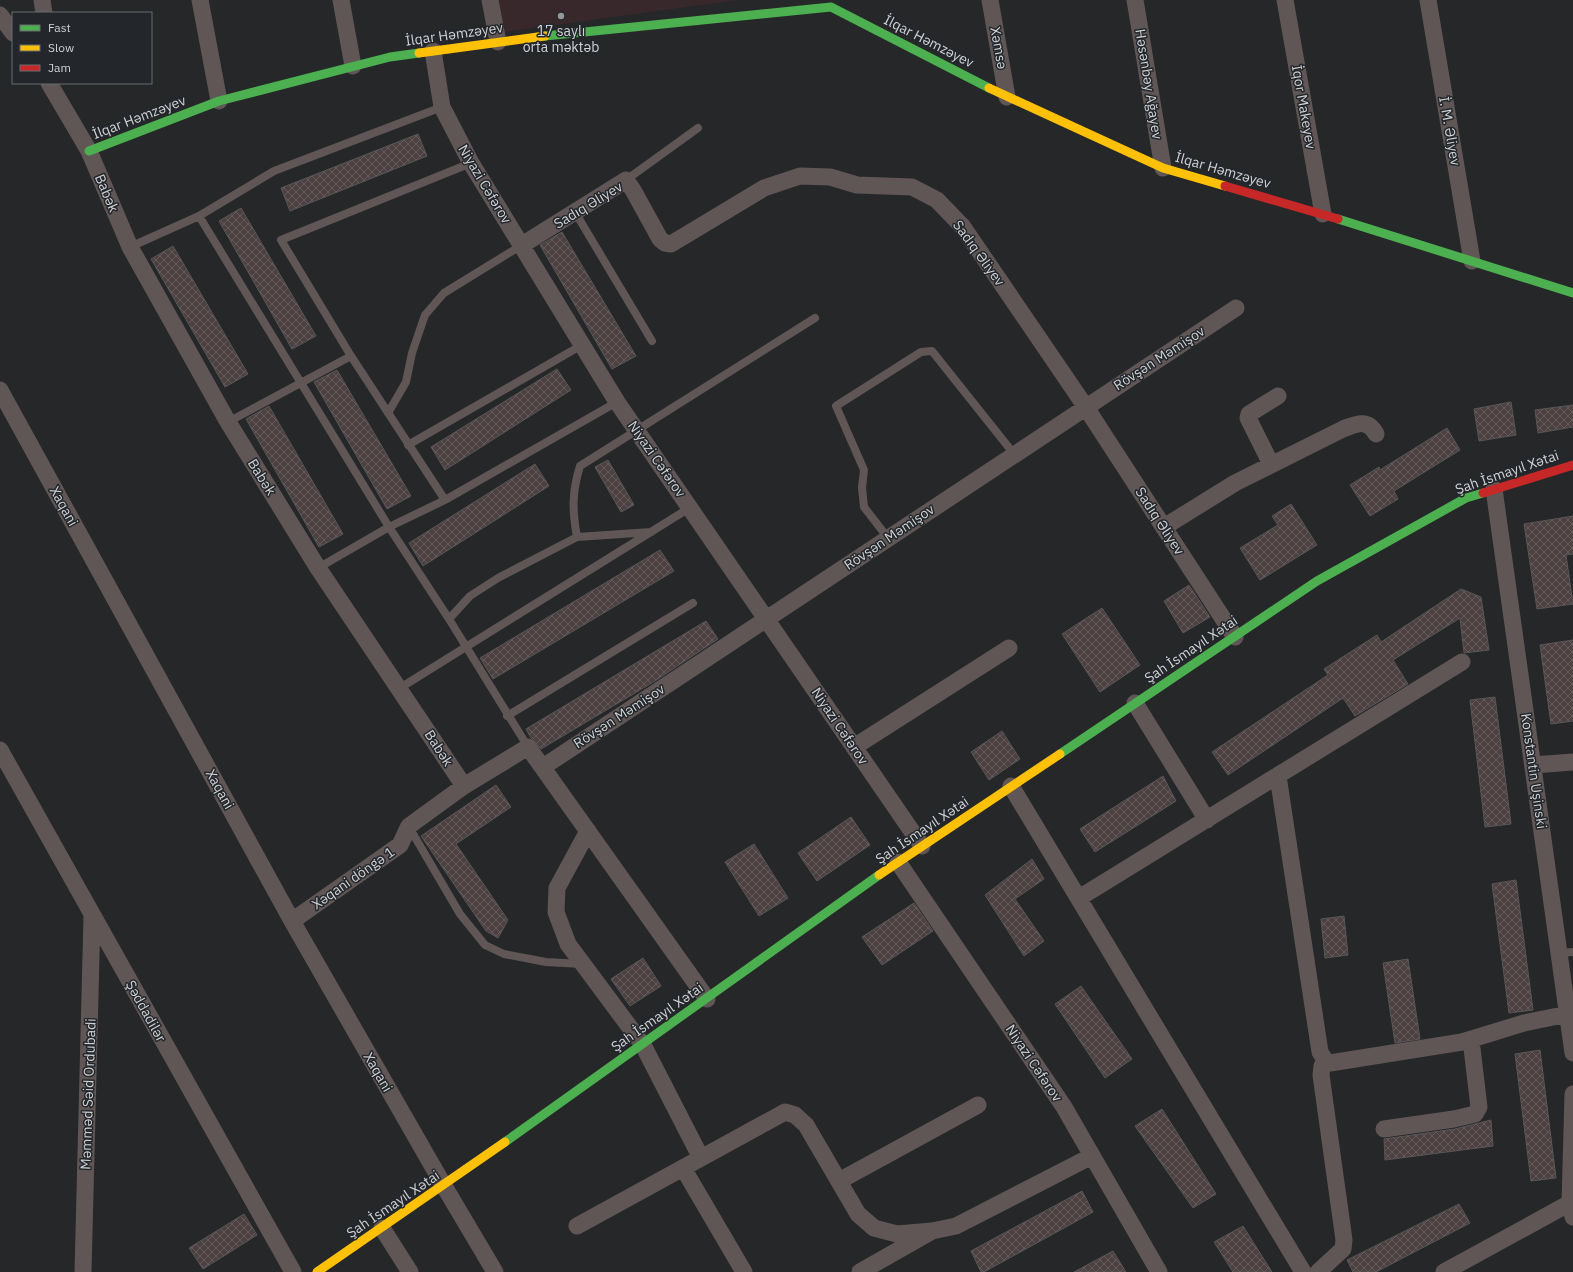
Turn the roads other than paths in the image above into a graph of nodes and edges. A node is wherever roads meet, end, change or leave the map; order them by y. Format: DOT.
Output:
graph roads {
  1 [pos="42,0"];
  2 [pos="200,0"];
  3 [pos="341,0"];
  4 [pos="490,0"];
  5 [pos="990,0"];
  6 [pos="1135,0"];
  7 [pos="1285,0"];
  8 [pos="1428,0"];
  9 [pos="830,4"];
  10 [pos="44,12"];
  11 [pos="0,15"];
  12 [pos="12,32"];
  13 [pos="498,42"];
  14 [pos="433,51"];
  15 [pos="353,66"];
  16 [pos="53,86"];
  17 [pos="1007,97"];
  18 [pos="219,101"];
  19 [pos="442,107"];
  20 [pos="698,128"];
  21 [pos="89,151"];
  22 [pos="471,163"];
  23 [pos="1163,168"];
  24 [pos="626,180"];
  25 [pos="575,212"];
  26 [pos="1323,214"];
  27 [pos="199,216"];
  28 [pos="522,245"];
  29 [pos="130,247"];
  30 [pos="1472,261"];
  31 [pos="1573,293"];
  32 [pos="1236,308"];
  33 [pos="815,318"];
  34 [pos="652,341"];
  35 [pos="582,345"];
  36 [pos="351,356"];
  37 [pos="301,383"];
  38 [pos="1,394"];
  39 [pos="1278,396"];
  40 [pos="617,402"];
  41 [pos="1085,406"];
  42 [pos="388,413"];
  43 [pos="228,422"];
  44 [pos="637,430"];
  45 [pos="1376,434"];
  46 [pos="408,445"];
  47 [pos="1014,454"];
  48 [pos="1271,464"];
  49 [pos="1573,465"];
  50 [pos="1494,489"];
  51 [pos="445,500"];
  52 [pos="691,507"];
  53 [pos="389,527"];
  54 [pos="1164,527"];
  55 [pos="652,532"];
  56 [pos="577,537"];
  57 [pos="888,538"];
  58 [pos="318,568"];
  59 [pos="693,603"];
  60 [pos="449,619"];
  61 [pos="766,620"];
  62 [pos="1235,637"];
  63 [pos="466,647"];
  64 [pos="1009,648"];
  65 [pos="1462,662"];
  66 [pos="400,688"];
  67 [pos="1135,703"];
  68 [pos="507,716"];
  69 [pos="528,747"];
  70 [pos="854,747"];
  71 [pos="0,750"];
  72 [pos="1573,762"];
  73 [pos="1533,765"];
  74 [pos="543,767"];
  75 [pos="1278,776"];
  76 [pos="464,786"];
  77 [pos="1011,786"];
  78 [pos="1207,820"];
  79 [pos="409,826"];
  80 [pos="588,831"];
  81 [pos="922,846"];
  82 [pos="898,862"];
  83 [pos="1078,898"];
  84 [pos="92,915"];
  85 [pos="292,921"];
  86 [pos="1566,953"];
  87 [pos="582,964"];
  88 [pos="707,999"];
  89 [pos="1568,1014"];
  90 [pos="1471,1040"];
  91 [pos="643,1045"];
  92 [pos="1573,1053"];
  93 [pos="1325,1060"];
  94 [pos="1573,1094"];
  95 [pos="978,1105"];
  96 [pos="1384,1129"];
  97 [pos="1092,1156"];
  98 [pos="701,1158"];
  99 [pos="683,1168"];
  100 [pos="839,1181"];
  101 [pos="444,1186"];
  102 [pos="1571,1210"];
  103 [pos="577,1226"];
  104 [pos="382,1228"];
  105 [pos="932,1231"];
  106 [pos="83,1272"];
  107 [pos="293,1272"];
  108 [pos="317,1272"];
  109 [pos="410,1272"];
  110 [pos="495,1272"];
  111 [pos="744,1272"];
  112 [pos="860,1272"];
  113 [pos="1159,1272"];
  114 [pos="1303,1272"];
  115 [pos="1318,1272"];
  116 [pos="1444,1272"];
  1 -- 10 [label="street"];
  2 -- 18 [label="street"];
  3 -- 15 [label="street"];
  4 -- 13 [label="street"];
  5 -- 17 [label="street, Xəmsə"];
  6 -- 23 [label="street, Həsənbəy Ağayev"];
  7 -- 26 [label="street, İqor Makeyev"];
  8 -- 30 [label="street, İ. M. Əliyev"];
  9 -- 13 [label="street, İlqar Həmzəyev"];
  9 -- 17 [label="street, İlqar Həmzəyev"];
  11 -- 12 [label="street"];
  13 -- 14 [label="street, İlqar Həmzəyev"];
  14 -- 15 [label="street, İlqar Həmzəyev"];
  14 -- 19 [label="street, Niyazi Cəfərov"];
  15 -- 18 [label="street, İlqar Həmzəyev"];
  16 -- 21 [label="street, Babək"];
  17 -- 23 [label="street, İlqar Həmzəyev"];
  18 -- 21 [label="street, İlqar Həmzəyev"];
  19 -- 22 [label="street, Niyazi Cəfərov"];
  19 -- 27 [label="lane"];
  20 -- 24 [label="lane"];
  21 -- 29 [label="street, Babək"];
  22 -- 28 [label="street, Niyazi Cəfərov"];
  22 -- 36 [label="lane"];
  23 -- 26 [label="street, İlqar Həmzəyev"];
  24 -- 25 [label="street, Sadıq Əliyev"];
  24 -- 41 [label="street, Sadıq Əliyev"];
  25 -- 28 [label="street, Sadıq Əliyev"];
  25 -- 34 [label="lane"];
  26 -- 30 [label="street, İlqar Həmzəyev"];
  27 -- 29 [label="lane"];
  27 -- 37 [label="lane"];
  28 -- 35 [label="street, Niyazi Cəfərov"];
  28 -- 42 [label="lane"];
  29 -- 43 [label="street, Babək"];
  30 -- 31 [label="street, İlqar Həmzəyev"];
  32 -- 41 [label="street, Rövşən Məmişov"];
  33 -- 44 [label="lane"];
  35 -- 40 [label="street, Niyazi Cəfərov"];
  35 -- 46 [label="lane"];
  36 -- 37 [label="lane"];
  36 -- 42 [label="lane"];
  37 -- 43 [label="lane"];
  37 -- 53 [label="lane"];
  38 -- 85 [label="street, Xaqani"];
  39 -- 48 [label="street"];
  40 -- 44 [label="street, Niyazi Cəfərov"];
  40 -- 51 [label="lane"];
  41 -- 47 [label="street, Rövşən Məmişov"];
  41 -- 54 [label="street, Sadıq Əliyev"];
  42 -- 46 [label="lane"];
  43 -- 58 [label="street, Babək"];
  44 -- 52 [label="street, Niyazi Cəfərov"];
  44 -- 56 [label="lane"];
  45 -- 48 [label="street"];
  46 -- 51 [label="lane"];
  47 -- 57 [label="street, Rövşən Məmişov"];
  47 -- 57 [label="lane"];
  48 -- 54 [label="street"];
  49 -- 50 [label="street, Şah İsmayıl Xətai"];
  50 -- 62 [label="street, Şah İsmayıl Xətai"];
  50 -- 73 [label="street, Konstantin Uşinski"];
  51 -- 53 [label="lane"];
  52 -- 55 [label="lane"];
  52 -- 61 [label="street, Niyazi Cəfərov"];
  53 -- 58 [label="lane"];
  53 -- 60 [label="lane"];
  54 -- 62 [label="street, Sadıq Əliyev"];
  55 -- 56 [label="lane"];
  55 -- 63 [label="lane"];
  56 -- 60 [label="lane"];
  57 -- 61 [label="street, Rövşən Məmişov"];
  58 -- 66 [label="street, Babək"];
  59 -- 68 [label="lane"];
  60 -- 63 [label="lane"];
  61 -- 70 [label="street, Niyazi Cəfərov"];
  61 -- 74 [label="street, Rövşən Məmişov"];
  62 -- 67 [label="street, Şah İsmayıl Xətai"];
  63 -- 66 [label="lane"];
  63 -- 68 [label="lane"];
  64 -- 70 [label="street"];
  65 -- 75 [label="street"];
  66 -- 76 [label="street, Babək"];
  67 -- 77 [label="street, Şah İsmayıl Xətai"];
  67 -- 78 [label="street"];
  68 -- 69 [label="lane"];
  69 -- 74 [label="street"];
  69 -- 76 [label="street, Xəqani döngə 1"];
  70 -- 81 [label="street, Niyazi Cəfərov"];
  71 -- 84 [label="street, Şəddadilər"];
  72 -- 73 [label="street"];
  73 -- 86 [label="street, Konstantin Uşinski"];
  74 -- 80 [label="street"];
  75 -- 78 [label="street"];
  75 -- 93 [label="street"];
  76 -- 79 [label="street, Xəqani döngə 1"];
  77 -- 81 [label="street, Şah İsmayıl Xətai"];
  77 -- 83 [label="street"];
  78 -- 83 [label="street"];
  79 -- 85 [label="street, Xəqani döngə 1"];
  79 -- 87 [label="lane"];
  80 -- 87 [label="street"];
  80 -- 88 [label="street"];
  81 -- 82 [label="street, Şah İsmayıl Xətai"];
  82 -- 88 [label="street, Şah İsmayıl Xətai"];
  82 -- 97 [label="street, Niyazi Cəfərov"];
  83 -- 114 [label="street"];
  84 -- 106 [label="street, Məmməd Səid Ordubadi"];
  84 -- 107 [label="street, Şəddadilər"];
  85 -- 101 [label="street, Xaqani"];
  86 -- 89 [label="street, Konstantin Uşinski"];
  87 -- 91 [label="street"];
  88 -- 91 [label="street, Şah İsmayıl Xətai"];
  89 -- 90 [label="street"];
  89 -- 92 [label="street, Konstantin Uşinski"];
  90 -- 93 [label="street"];
  90 -- 96 [label="street"];
  91 -- 98 [label="street"];
  91 -- 101 [label="street, Şah İsmayıl Xətai"];
  93 -- 115 [label="street"];
  94 -- 102 [label="street"];
  95 -- 100 [label="street"];
  97 -- 105 [label="street"];
  97 -- 113 [label="street, Niyazi Cəfərov"];
  98 -- 99 [label="street"];
  98 -- 100 [label="street"];
  99 -- 103 [label="street"];
  99 -- 111 [label="street"];
  100 -- 105 [label="street"];
  101 -- 104 [label="street, Şah İsmayıl Xətai"];
  101 -- 110 [label="street, Xaqani"];
  102 -- 116 [label="street"];
  104 -- 108 [label="street, Şah İsmayıl Xətai"];
  104 -- 109 [label="street"];
  105 -- 112 [label="street"];
}
